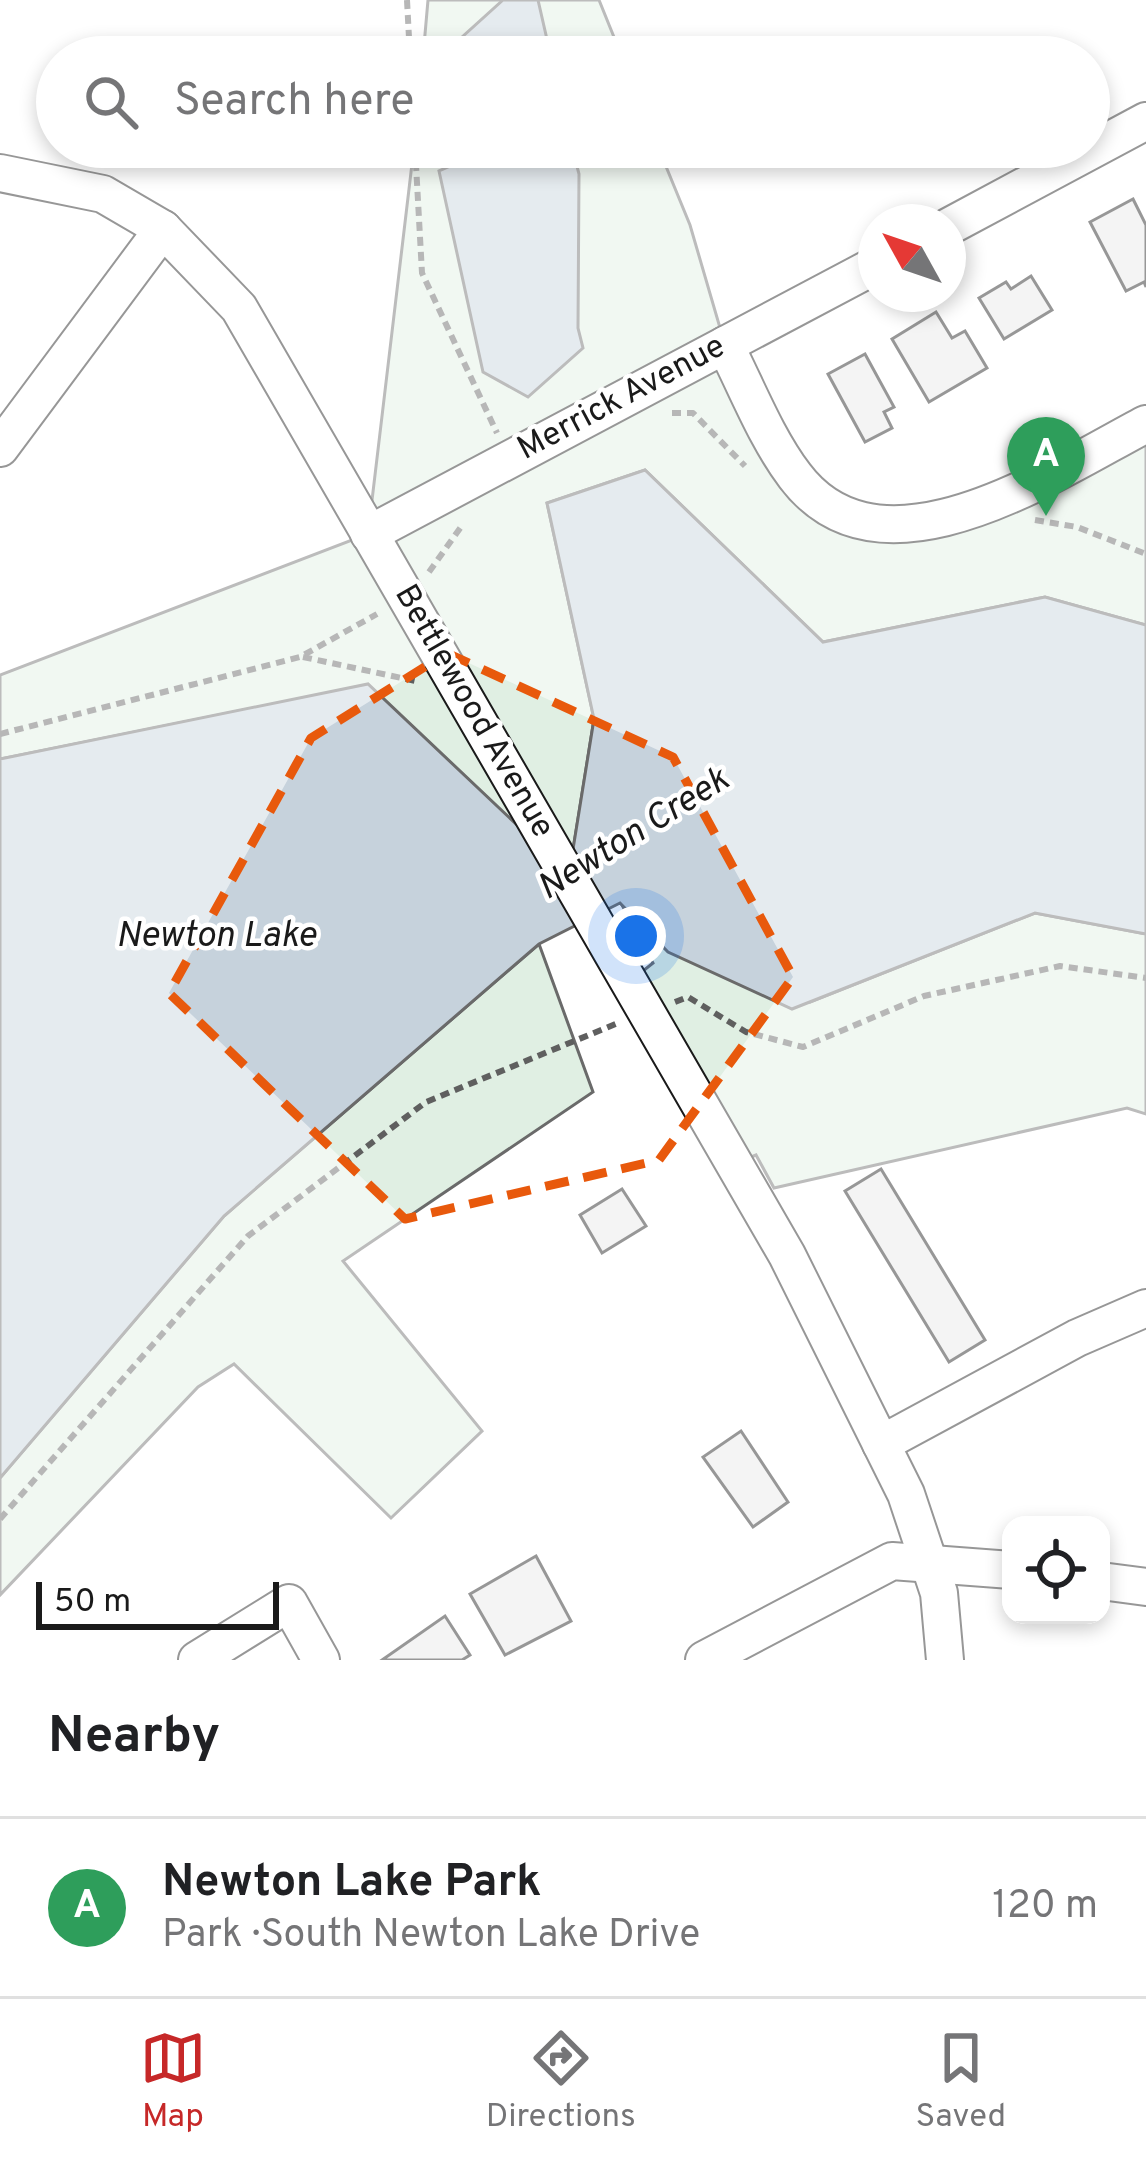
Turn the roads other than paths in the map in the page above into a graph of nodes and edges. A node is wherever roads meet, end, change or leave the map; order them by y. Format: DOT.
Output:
graph roads {
  1 [pos="1146,122"];
  2 [pos="1110,141"];
  3 [pos="1059,168"];
  4 [pos="0,173"];
  5 [pos="966,217"];
  6 [pos="163,229"];
  7 [pos="858,275"];
  8 [pos="725,345"];
  9 [pos="1146,424"];
  10 [pos="0,448"];
  11 [pos="368,534"];
  12 [pos="1146,1308"];
  13 [pos="881,1444"];
  14 [pos="929,1563"];
  15 [pos="1002,1569"];
  16 [pos="1110,1582"];
  17 [pos="1146,1587"];
  18 [pos="196,1660"];
  19 [pos="321,1660"];
  20 [pos="704,1660"];
  21 [pos="945,1660"];
  1 -- 2 [label="street"];
  3 -- 5 [label="street"];
  4 -- 6 [label="street, Bettlewood Avenue"];
  6 -- 10 [label="street"];
  6 -- 11 [label="street, Bettlewood Avenue"];
  7 -- 8 [label="street, Merrick Avenue"];
  8 -- 9 [label="street"];
  8 -- 11 [label="street, Merrick Avenue"];
  11 -- 13 [label="street, Bettlewood Avenue"];
  12 -- 13 [label="street"];
  13 -- 14 [label="street, Bettlewood Avenue"];
  14 -- 15 [label="street"];
  14 -- 20 [label="street"];
  14 -- 21 [label="street, Bettlewood Avenue"];
  16 -- 17 [label="street"];
  18 -- 19 [label="street"];
}
